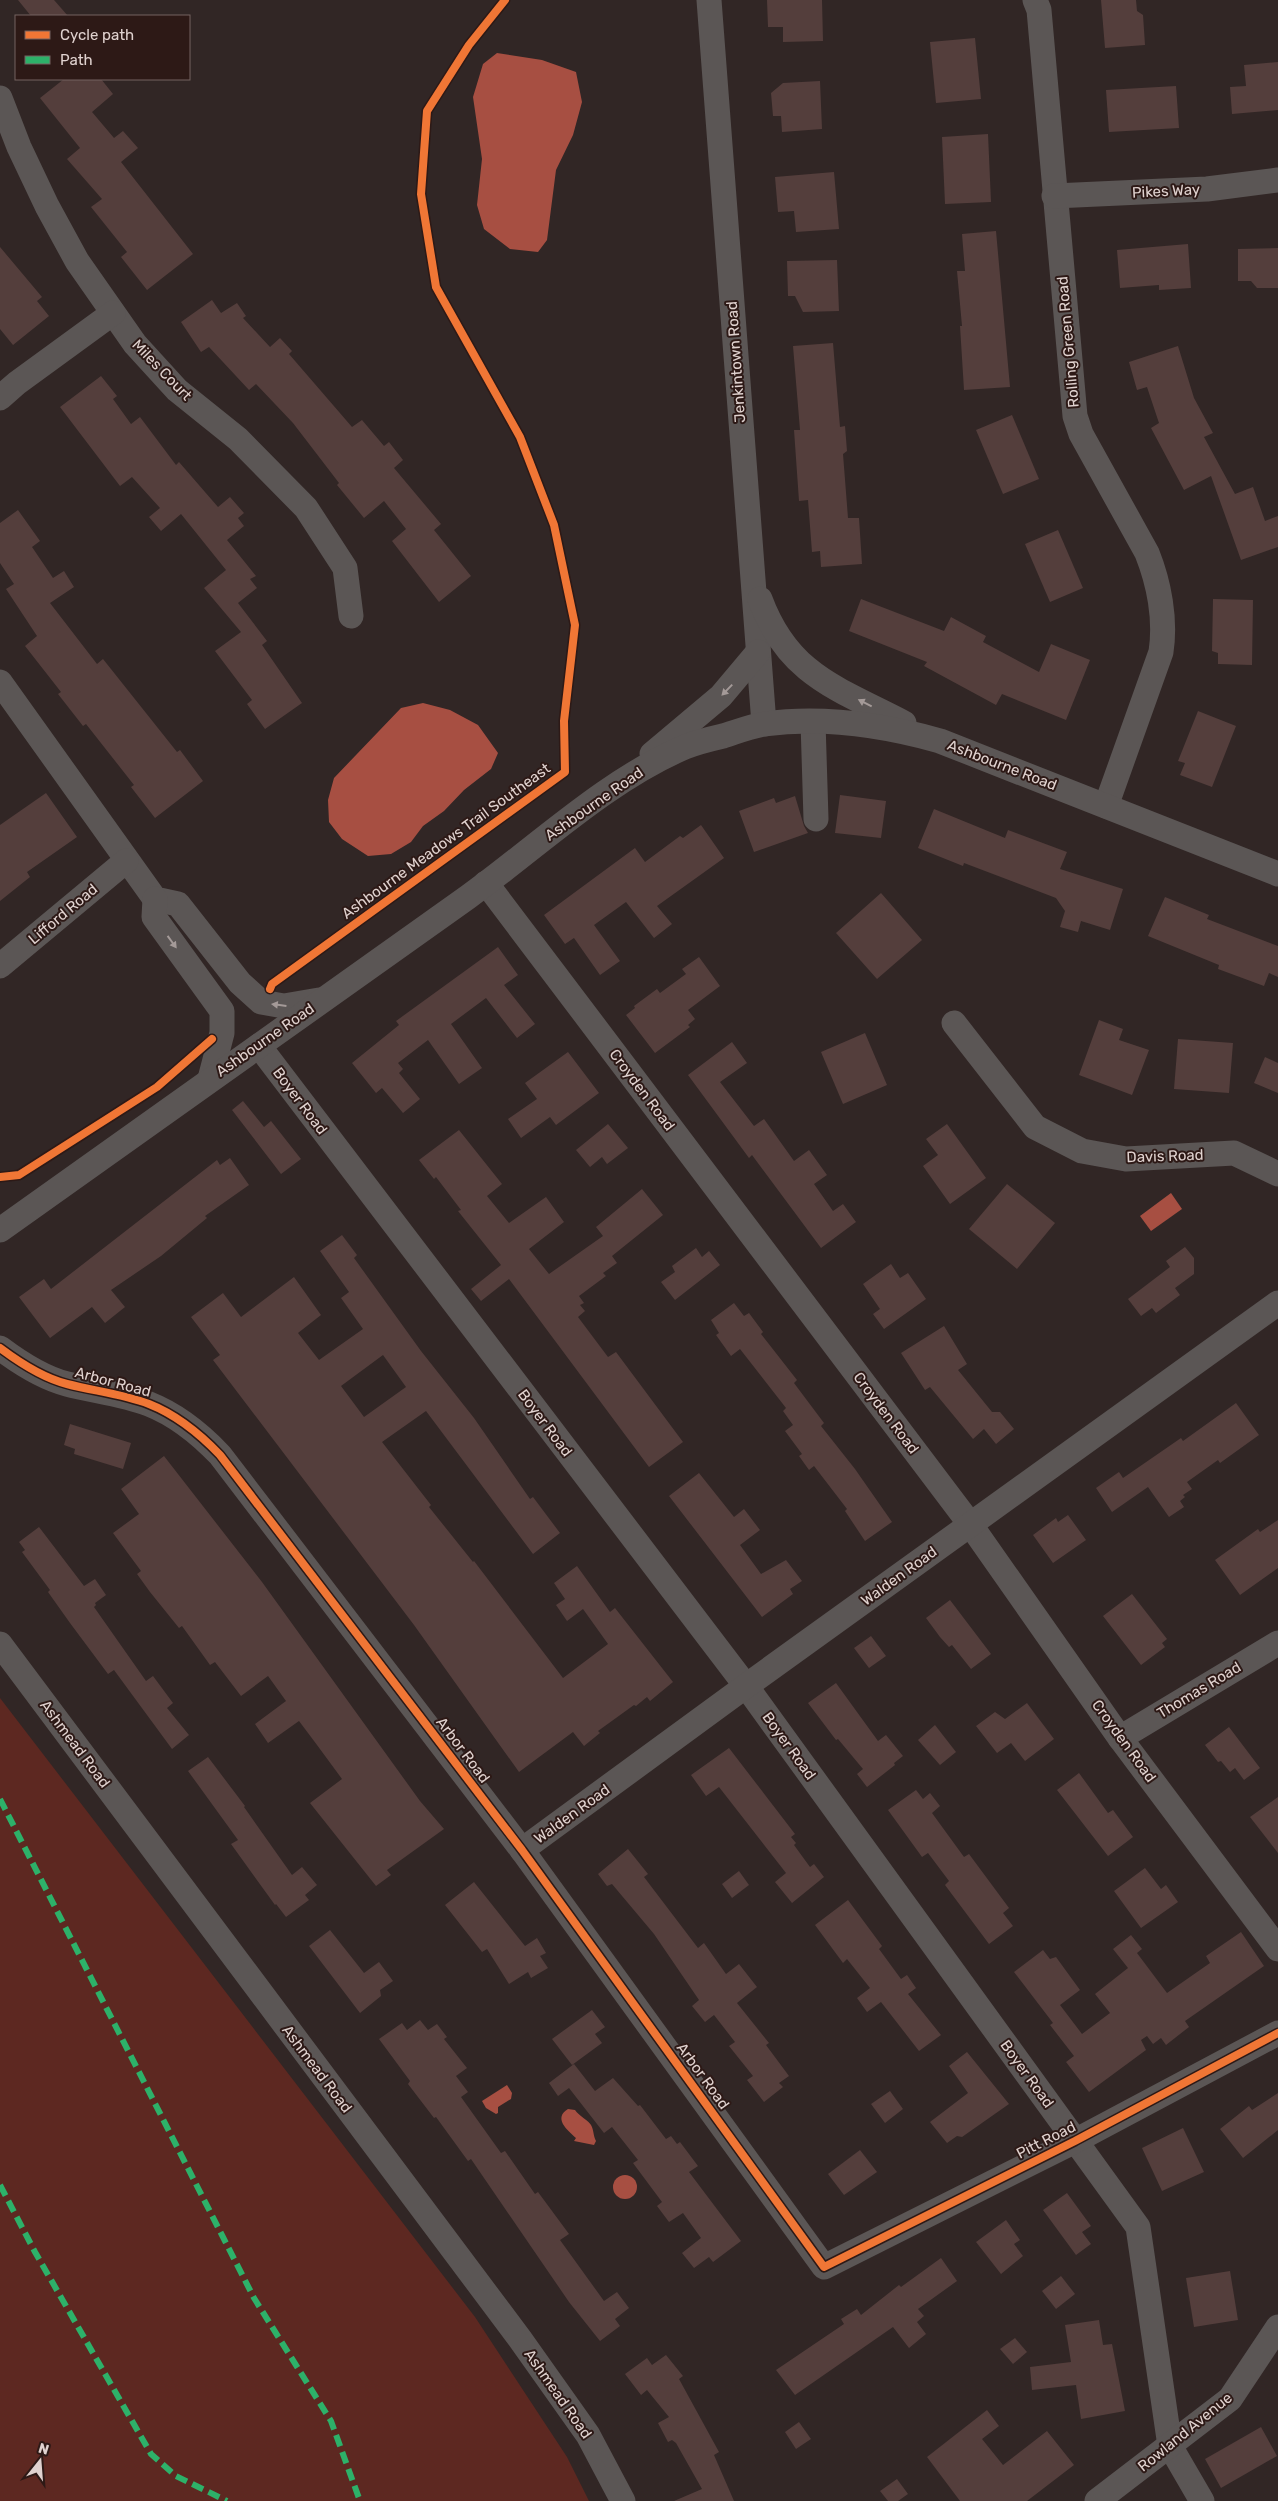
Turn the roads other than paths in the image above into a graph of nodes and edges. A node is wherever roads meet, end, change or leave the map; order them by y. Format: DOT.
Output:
graph roads {
  1 [pos="709,0"];
  2 [pos="1035,0"];
  3 [pos="0,98"];
  4 [pos="1278,180"];
  5 [pos="1054,196"];
  6 [pos="114,313"];
  7 [pos="0,398"];
  8 [pos="752,578"];
  9 [pos="351,616"];
  10 [pos="758,652"];
  11 [pos="0,682"];
  12 [pos="813,722"];
  13 [pos="764,724"];
  14 [pos="940,741"];
  15 [pos="627,779"];
  16 [pos="1106,806"];
  17 [pos="816,819"];
  18 [pos="126,861"];
  19 [pos="1278,874"];
  20 [pos="486,883"];
  21 [pos="155,898"];
  22 [pos="0,966"];
  23 [pos="326,998"];
  24 [pos="954,1022"];
  25 [pos="259,1046"];
  26 [pos="210,1079"];
  27 [pos="1278,1174"];
  28 [pos="0,1230"];
  29 [pos="1278,1303"];
  30 [pos="0,1348"];
  31 [pos="970,1524"];
  32 [pos="1278,1643"];
  33 [pos="0,1644"];
  34 [pos="746,1686"];
  35 [pos="1120,1738"];
  36 [pos="522,1850"];
  37 [pos="1278,1949"];
  38 [pos="1278,2033"];
  39 [pos="1076,2141"];
  40 [pos="824,2267"];
  41 [pos="1278,2327"];
  42 [pos="1170,2446"];
  43 [pos="623,2501"];
  44 [pos="1097,2501"];
  45 [pos="1202,2501"];
  1 -- 8 [label="street, Jenkintown Road"];
  2 -- 5 [label="street, Rolling Green Road"];
  3 -- 6 [label="street, Miles Court"];
  4 -- 5 [label="street, Pikes Way"];
  5 -- 16 [label="street, Rolling Green Road"];
  6 -- 7 [label="street"];
  6 -- 9 [label="street, Miles Court"];
  8 -- 10 [label="street, Jenkintown Road"];
  14 -- 8 [label="street, one-way"];
  10 -- 13 [label="street, Jenkintown Road"];
  10 -- 15 [label="street, one-way"];
  11 -- 18 [label="street"];
  12 -- 13 [label="street, Ashbourne Road"];
  12 -- 14 [label="street, Ashbourne Road"];
  12 -- 17 [label="street"];
  13 -- 15 [label="street, Ashbourne Road"];
  14 -- 16 [label="street, Ashbourne Road"];
  15 -- 20 [label="street, Ashbourne Road"];
  16 -- 19 [label="street, Ashbourne Road"];
  18 -- 21 [label="street"];
  18 -- 22 [label="street, Lifford Road"];
  20 -- 23 [label="street, Ashbourne Road"];
  20 -- 31 [label="street, Croyden Road"];
  23 -- 21 [label="street, one-way"];
  21 -- 26 [label="street, one-way"];
  23 -- 25 [label="street, Ashbourne Road"];
  24 -- 27 [label="street, Davis Road"];
  25 -- 26 [label="street, Ashbourne Road"];
  25 -- 34 [label="street, Boyer Road"];
  26 -- 28 [label="street, Ashbourne Road"];
  29 -- 31 [label="street, Walden Road"];
  30 -- 36 [label="street, Arbor Road"];
  31 -- 34 [label="street, Walden Road"];
  31 -- 35 [label="street, Croyden Road"];
  32 -- 35 [label="street, Thomas Road"];
  33 -- 43 [label="street, Ashmead Road"];
  34 -- 36 [label="street, Walden Road"];
  34 -- 39 [label="street, Boyer Road"];
  35 -- 37 [label="street, Croyden Road"];
  36 -- 40 [label="street, Arbor Road"];
  38 -- 39 [label="street, Pitt Road"];
  39 -- 40 [label="street, Pitt Road"];
  39 -- 42 [label="street, Boyer Road"];
  41 -- 42 [label="street, Rowland Avenue"];
  42 -- 44 [label="street, Rowland Avenue"];
  42 -- 45 [label="street, Boyer Road"];
}
